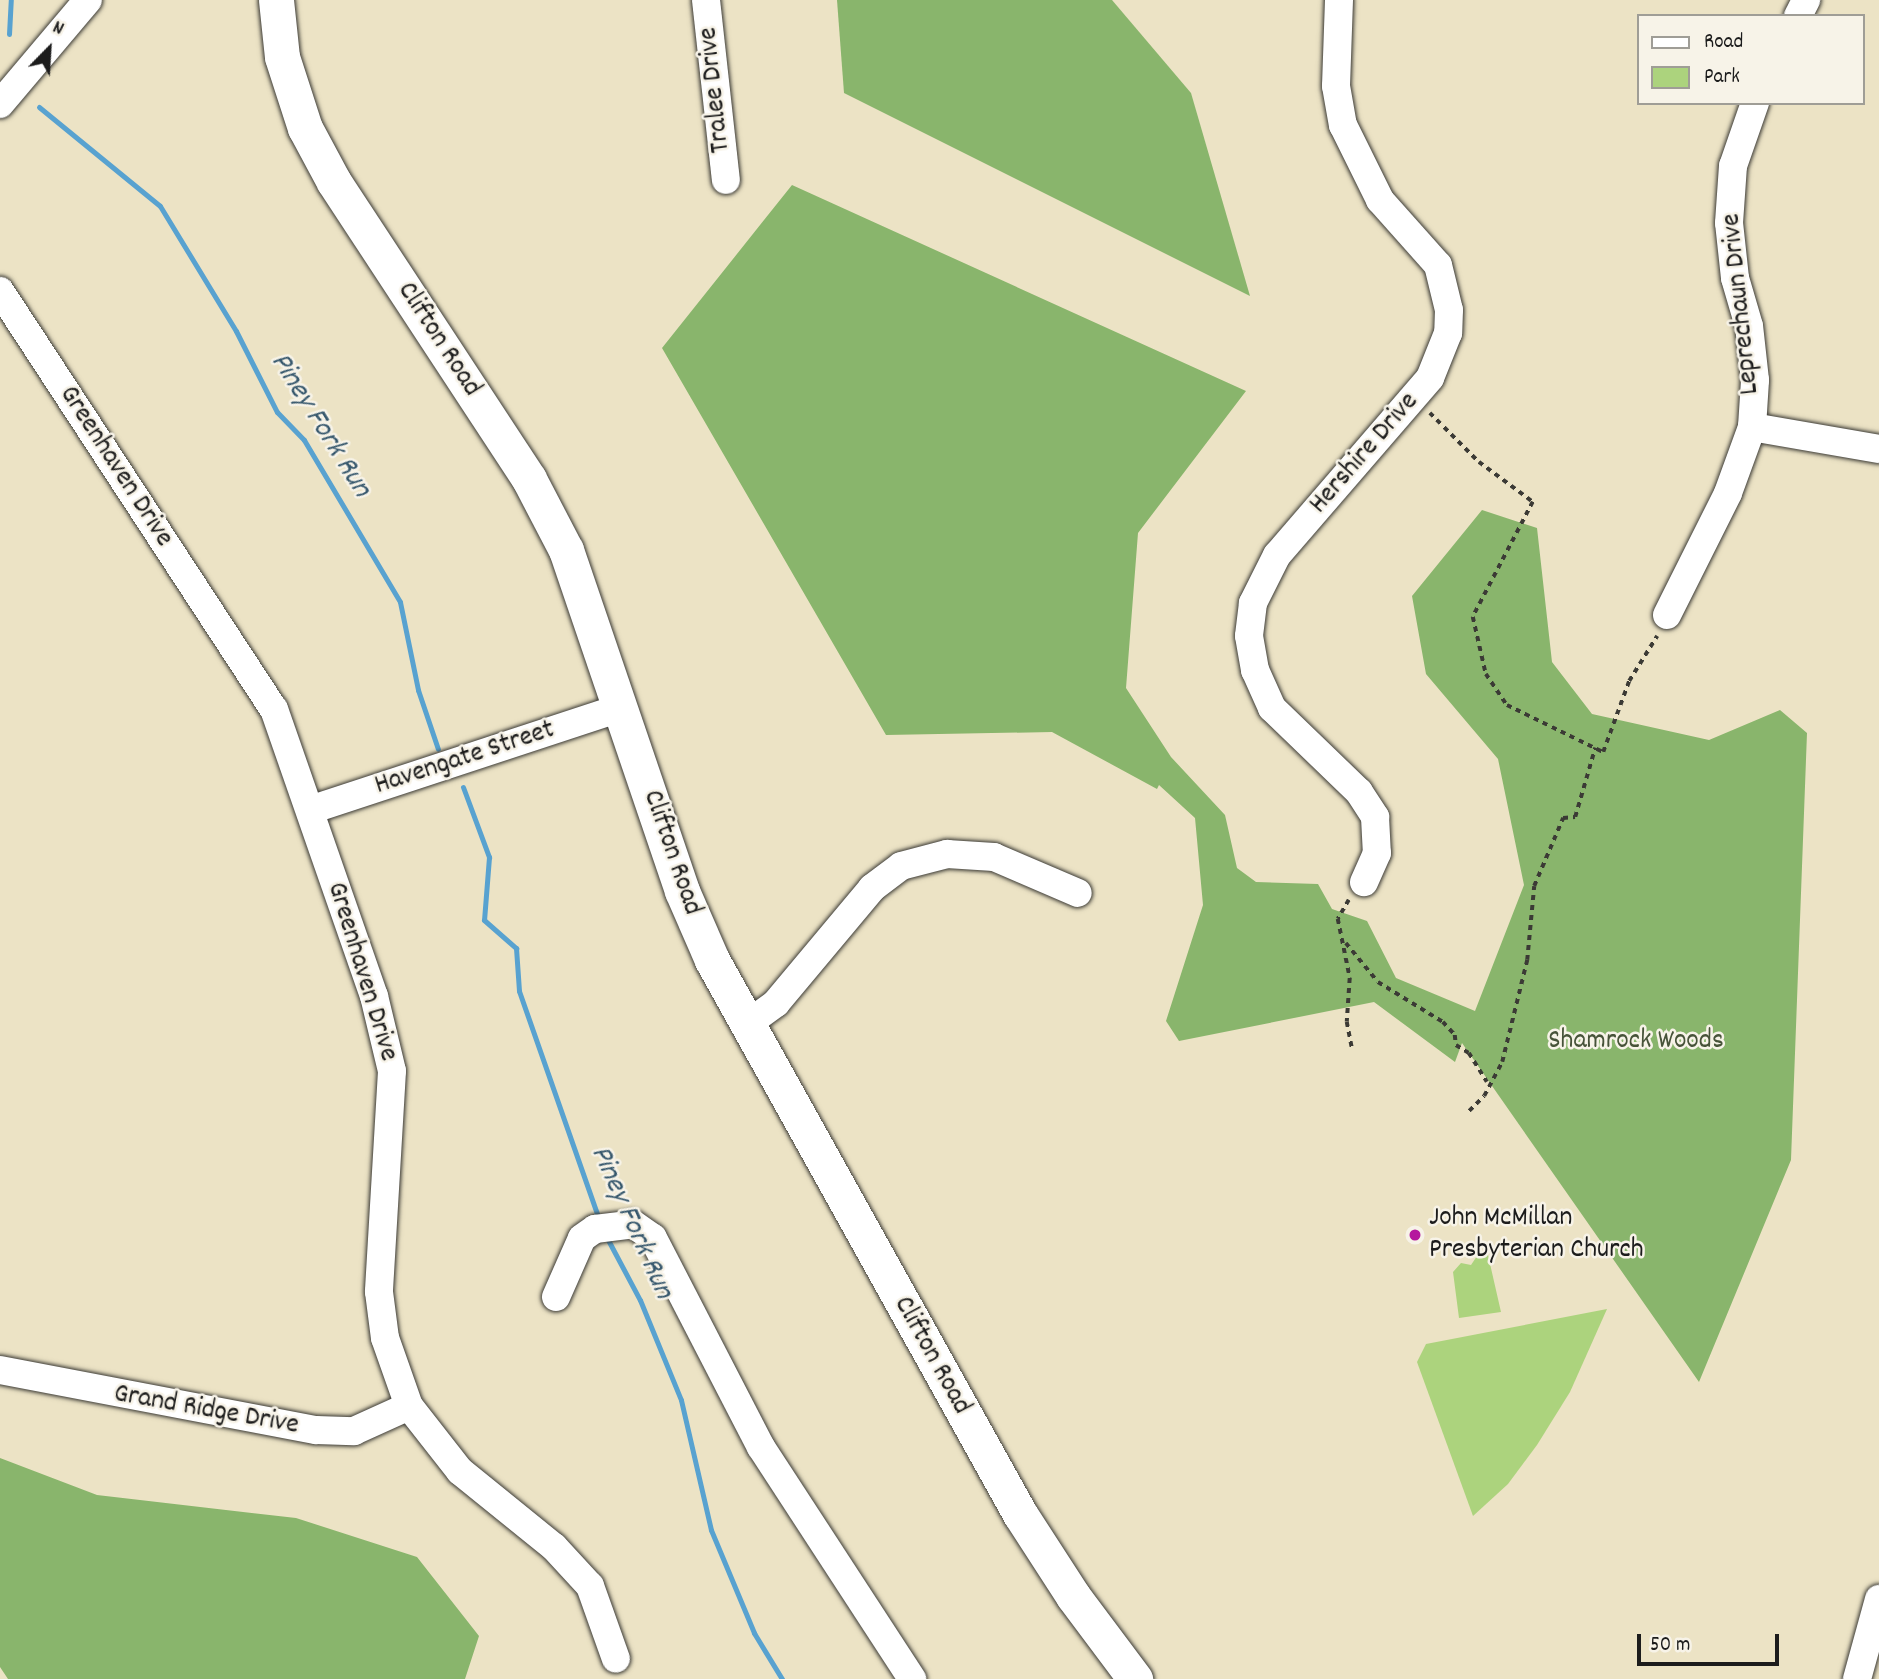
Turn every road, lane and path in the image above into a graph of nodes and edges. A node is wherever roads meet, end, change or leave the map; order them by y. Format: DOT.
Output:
graph roads {
  1 [pos="88,0"];
  2 [pos="276,0"];
  3 [pos="706,0"];
  4 [pos="1339,0"];
  5 [pos="0,104"];
  6 [pos="1754,105"];
  7 [pos="726,180"];
  8 [pos="0,291"];
  9 [pos="1415,397"];
  10 [pos="1752,427"];
  11 [pos="1879,449"];
  12 [pos="1661,627"];
  13 [pos="621,708"];
  14 [pos="1595,748"];
  15 [pos="310,810"];
  16 [pos="1364,882"];
  17 [pos="1078,893"];
  18 [pos="1344,907"];
  19 [pos="1346,943"];
  20 [pos="746,1025"];
  21 [pos="1352,1048"];
  22 [pos="1488,1084"];
  23 [pos="1469,1111"];
  24 [pos="556,1297"];
  25 [pos="0,1370"];
  26 [pos="410,1406"];
  27 [pos="1879,1599"];
  28 [pos="616,1659"];
  29 [pos="912,1679"];
  30 [pos="1135,1679"];
  31 [pos="1857,1679"];
  1 -- 5 [label="street"];
  2 -- 13 [label="main road, Clifton Road"];
  3 -- 7 [label="street, Tralee Drive"];
  4 -- 9 [label="street, Hershire Drive"];
  6 -- 10 [label="street, Leprechaun Drive"];
  8 -- 15 [label="street, Greenhaven Drive"];
  9 -- 14 [label="path"];
  9 -- 16 [label="street, Hershire Drive"];
  10 -- 11 [label="street"];
  10 -- 12 [label="street, Leprechaun Drive"];
  12 -- 14 [label="path"];
  13 -- 15 [label="street, Havengate Street"];
  13 -- 20 [label="main road, Clifton Road"];
  14 -- 22 [label="path"];
  15 -- 26 [label="street, Greenhaven Drive"];
  17 -- 20 [label="street"];
  18 -- 19 [label="path"];
  19 -- 21 [label="path"];
  19 -- 22 [label="path"];
  20 -- 30 [label="main road, Clifton Road"];
  22 -- 23 [label="path"];
  24 -- 29 [label="street"];
  25 -- 26 [label="street, Grand Ridge Drive"];
  26 -- 28 [label="street, Greenhaven Drive"];
  27 -- 31 [label="street"];
}
